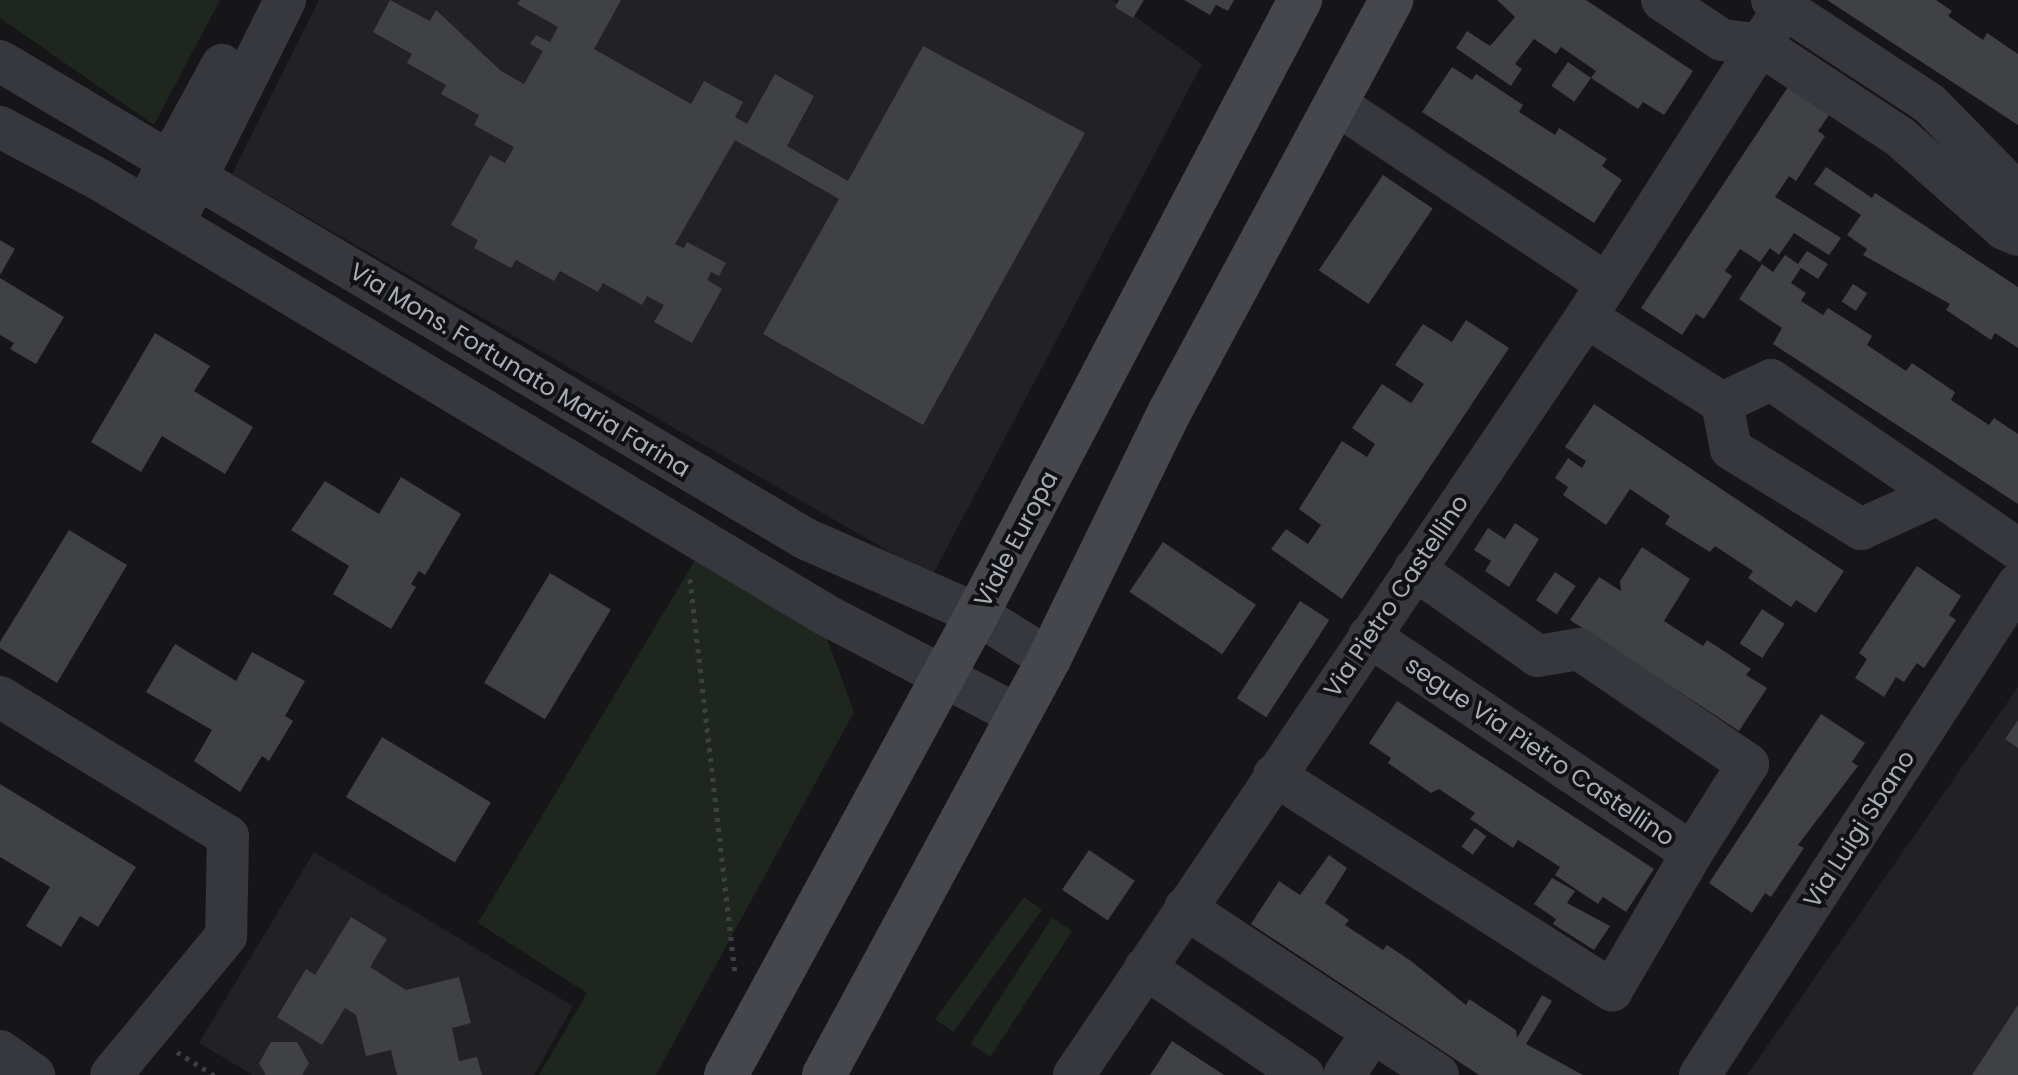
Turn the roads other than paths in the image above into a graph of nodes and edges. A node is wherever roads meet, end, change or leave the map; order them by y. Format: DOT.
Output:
graph roads {
  1 [pos="255,0"];
  2 [pos="285,0"];
  3 [pos="1300,0"];
  4 [pos="1391,0"];
  5 [pos="1662,0"];
  6 [pos="1778,3"];
  7 [pos="1760,45"];
  8 [pos="0,61"];
  9 [pos="1336,104"];
  10 [pos="0,127"];
  11 [pos="183,171"];
  12 [pos="2018,194"];
  13 [pos="159,215"];
  14 [pos="2018,235"];
  15 [pos="1597,301"];
  16 [pos="1722,403"];
  17 [pos="1936,495"];
  18 [pos="2018,549"];
  19 [pos="1414,569"];
  20 [pos="2018,584"];
  21 [pos="977,614"];
  22 [pos="1369,636"];
  23 [pos="1049,659"];
  24 [pos="943,673"];
  25 [pos="0,697"];
  26 [pos="1017,715"];
  27 [pos="1274,775"];
  28 [pos="1692,853"];
  29 [pos="1185,908"];
  30 [pos="1145,968"];
  31 [pos="1373,1032"];
  32 [pos="0,1051"];
  33 [pos="34,1075"];
  34 [pos="111,1075"];
  35 [pos="726,1075"];
  36 [pos="824,1075"];
  37 [pos="1074,1075"];
  38 [pos="1303,1075"];
  39 [pos="1344,1075"];
  40 [pos="1438,1075"];
  41 [pos="1700,1075"];
  1 -- 11 [label="street"];
  2 -- 11 [label="street"];
  3 -- 21 [label="street, Viale Europa"];
  4 -- 9 [label="street"];
  5 -- 7 [label="street"];
  6 -- 7 [label="street, Via Pietro Castellino"];
  6 -- 12 [label="street"];
  7 -- 14 [label="street"];
  7 -- 15 [label="street, Via Pietro Castellino"];
  8 -- 11 [label="street, Via Mons. Fortunato Maria Farina"];
  9 -- 15 [label="street"];
  9 -- 23 [label="street"];
  10 -- 13 [label="street"];
  11 -- 13 [label="street"];
  11 -- 21 [label="street, Via Mons. Fortunato Maria Farina"];
  13 -- 24 [label="street"];
  15 -- 16 [label="street"];
  15 -- 19 [label="street, Via Pietro Castellino"];
  16 -- 17 [label="street"];
  16 -- 17 [label="street"];
  17 -- 18 [label="street"];
  19 -- 22 [label="street, Via Pietro Castellino"];
  19 -- 28 [label="street, segue Via Pietro Castellino"];
  20 -- 41 [label="street, Via Luigi Sbano"];
  21 -- 23 [label="street, Via Mons. Fortunato Maria Farina"];
  21 -- 24 [label="street, Viale Europa"];
  22 -- 27 [label="street, Via Pietro Castellino"];
  22 -- 28 [label="street, segue Via Pietro Castellino"];
  23 -- 26 [label="street"];
  24 -- 26 [label="street"];
  24 -- 35 [label="street, Viale Europa"];
  25 -- 34 [label="street"];
  26 -- 36 [label="street"];
  27 -- 28 [label="street"];
  27 -- 29 [label="street, Via Pietro Castellino"];
  29 -- 30 [label="street, Via Pietro Castellino"];
  29 -- 31 [label="street"];
  30 -- 37 [label="street, Via Pietro Castellino"];
  30 -- 38 [label="street"];
  31 -- 39 [label="street"];
  31 -- 40 [label="street"];
  32 -- 33 [label="street"];
}
